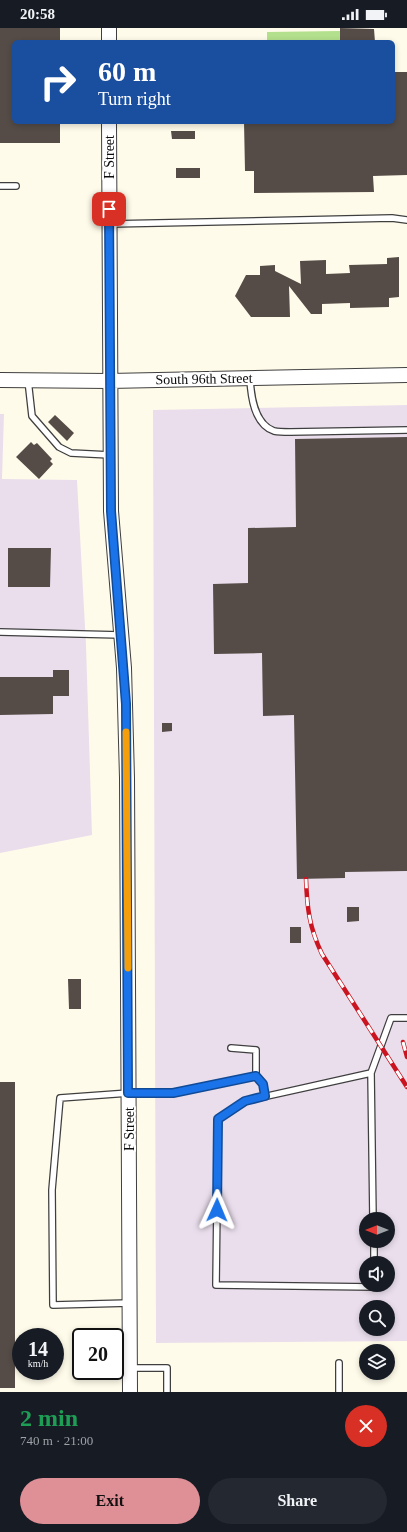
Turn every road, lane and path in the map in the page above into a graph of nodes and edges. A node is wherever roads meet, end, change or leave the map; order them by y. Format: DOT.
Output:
graph roads {
  1 [pos="109,28"];
  2 [pos="109,40"];
  3 [pos="109,124"];
  4 [pos="0,186"];
  5 [pos="16,186"];
  6 [pos="407,220"];
  7 [pos="109,224"];
  8 [pos="407,375"];
  9 [pos="250,378"];
  10 [pos="0,380"];
  11 [pos="28,380"];
  12 [pos="109,381"];
  13 [pos="407,430"];
  14 [pos="110,455"];
  15 [pos="0,632"];
  16 [pos="122,635"];
  17 [pos="407,1018"];
  18 [pos="231,1048"];
  19 [pos="371,1073"];
  20 [pos="256,1076"];
  21 [pos="128,1093"];
  22 [pos="265,1096"];
  23 [pos="374,1212"];
  24 [pos="359,1287"];
  25 [pos="130,1304"];
  26 [pos="339,1363"];
  27 [pos="130,1368"];
  28 [pos="130,1392"];
  29 [pos="167,1392"];
  30 [pos="339,1392"];
  1 -- 2 [label="street"];
  3 -- 7 [label="street, F Street"];
  4 -- 5 [label="lane"];
  6 -- 7 [label="lane"];
  7 -- 12 [label="street, F Street"];
  8 -- 9 [label="street, South 96th Street"];
  9 -- 12 [label="street, South 96th Street"];
  9 -- 13 [label="lane"];
  10 -- 11 [label="street, South 96th Street"];
  11 -- 12 [label="street, South 96th Street"];
  11 -- 14 [label="lane"];
  12 -- 14 [label="street, F Street"];
  14 -- 16 [label="street, F Street"];
  15 -- 16 [label="lane"];
  16 -- 21 [label="street, F Street"];
  17 -- 19 [label="lane"];
  18 -- 20 [label="lane"];
  19 -- 22 [label="lane"];
  19 -- 23 [label="lane"];
  20 -- 21 [label="lane"];
  20 -- 22 [label="lane"];
  21 -- 25 [label="street, F Street"];
  21 -- 25 [label="lane"];
  22 -- 24 [label="lane"];
  25 -- 27 [label="street, F Street"];
  26 -- 30 [label="lane"];
  27 -- 28 [label="street, F Street"];
  27 -- 29 [label="lane"];
}
